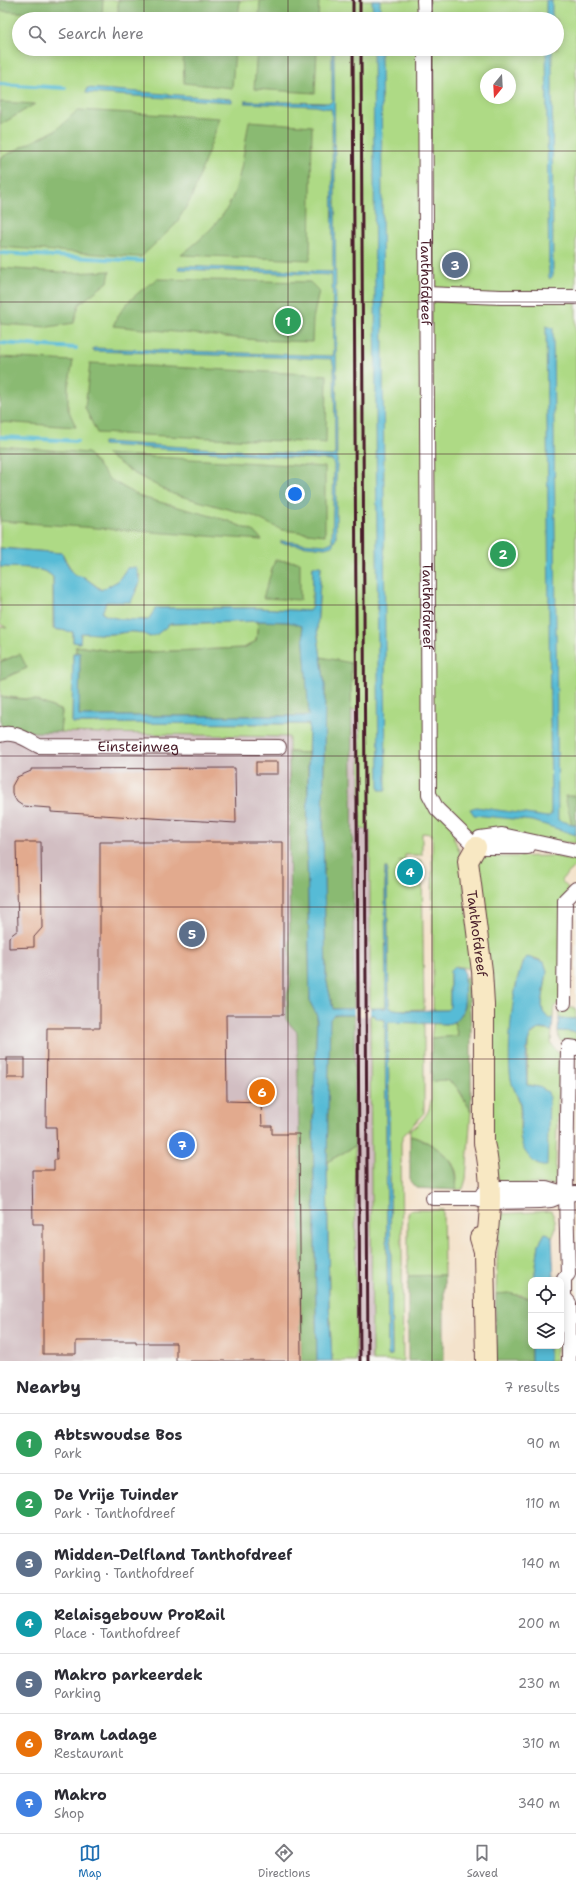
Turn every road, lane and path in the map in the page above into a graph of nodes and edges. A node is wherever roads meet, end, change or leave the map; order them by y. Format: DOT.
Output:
graph roads {
  1 [pos="424,0"];
  2 [pos="425,12"];
  3 [pos="425,56"];
  4 [pos="426,294"];
  5 [pos="576,297"];
  6 [pos="0,735"];
  7 [pos="279,747"];
  8 [pos="476,846"];
  9 [pos="576,850"];
  10 [pos="576,889"];
  11 [pos="564,1003"];
  12 [pos="576,1048"];
  13 [pos="571,1193"];
  14 [pos="484,1196"];
  15 [pos="433,1198"];
  16 [pos="486,1361"];
  17 [pos="569,1361"];
  1 -- 2 [label="street"];
  3 -- 4 [label="street, Tanthofdreef"];
  4 -- 5 [label="street"];
  4 -- 8 [label="street, Tanthofdreef"];
  6 -- 7 [label="street, Einsteinweg"];
  8 -- 9 [label="street"];
  8 -- 14 [label="street, Tanthofdreef"];
  10 -- 11 [label="street"];
  12 -- 13 [label="street"];
  13 -- 14 [label="street"];
  13 -- 17 [label="street"];
  14 -- 15 [label="street"];
  14 -- 16 [label="street, Tanthofdreef"];
}
